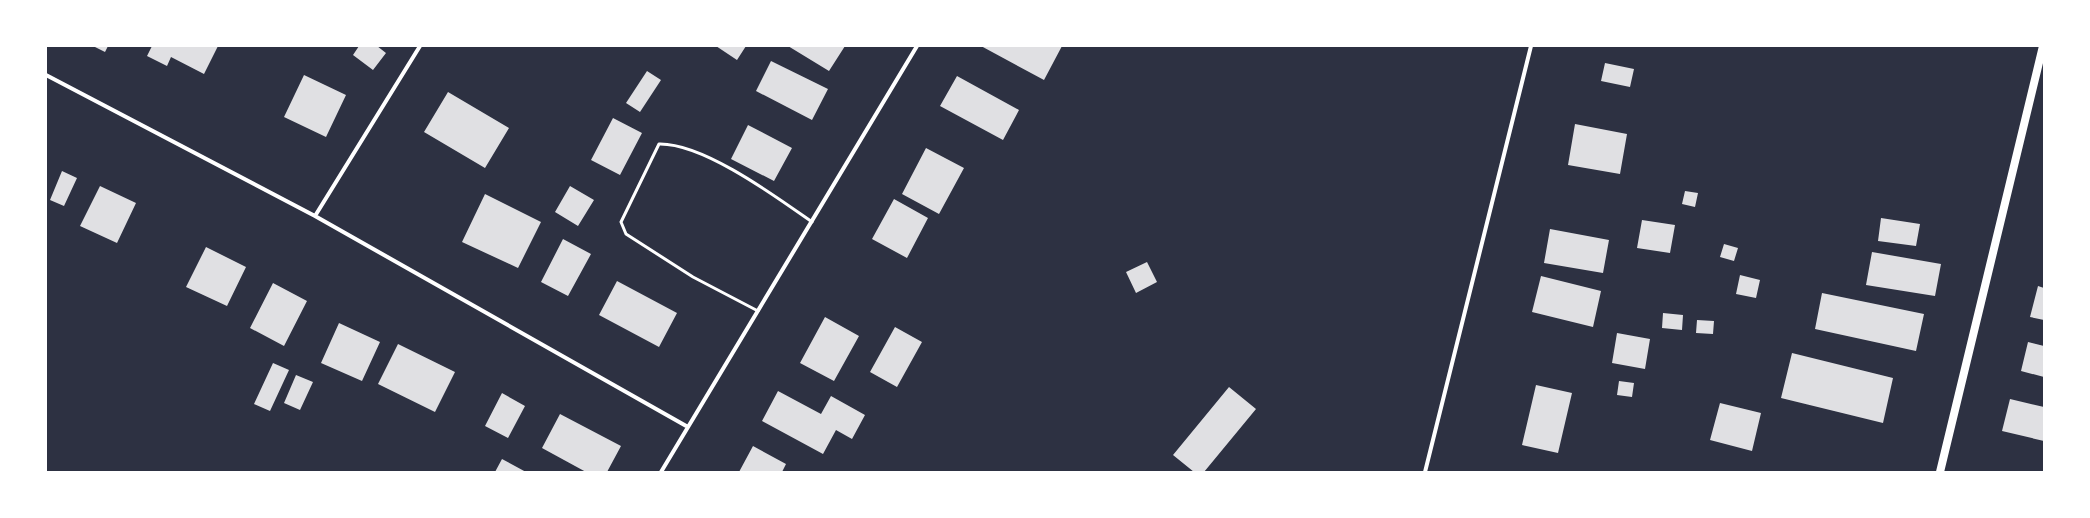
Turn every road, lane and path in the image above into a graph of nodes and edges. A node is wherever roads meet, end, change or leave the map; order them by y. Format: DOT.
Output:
graph roads {
  1 [pos="420,46"];
  2 [pos="917,46"];
  3 [pos="1531,46"];
  4 [pos="2043,46"];
  5 [pos="46,75"];
  6 [pos="315,216"];
  7 [pos="812,222"];
  8 [pos="758,310"];
  9 [pos="688,428"];
  10 [pos="661,472"];
  11 [pos="1425,472"];
  12 [pos="1940,472"];
  1 -- 6 [label="street"];
  2 -- 7 [label="street"];
  3 -- 11 [label="street"];
  4 -- 12 [label="main road"];
  5 -- 6 [label="street"];
  6 -- 9 [label="street"];
  7 -- 8 [label="street"];
  7 -- 8 [label="lane"];
  8 -- 9 [label="street"];
  9 -- 10 [label="street"];
}
